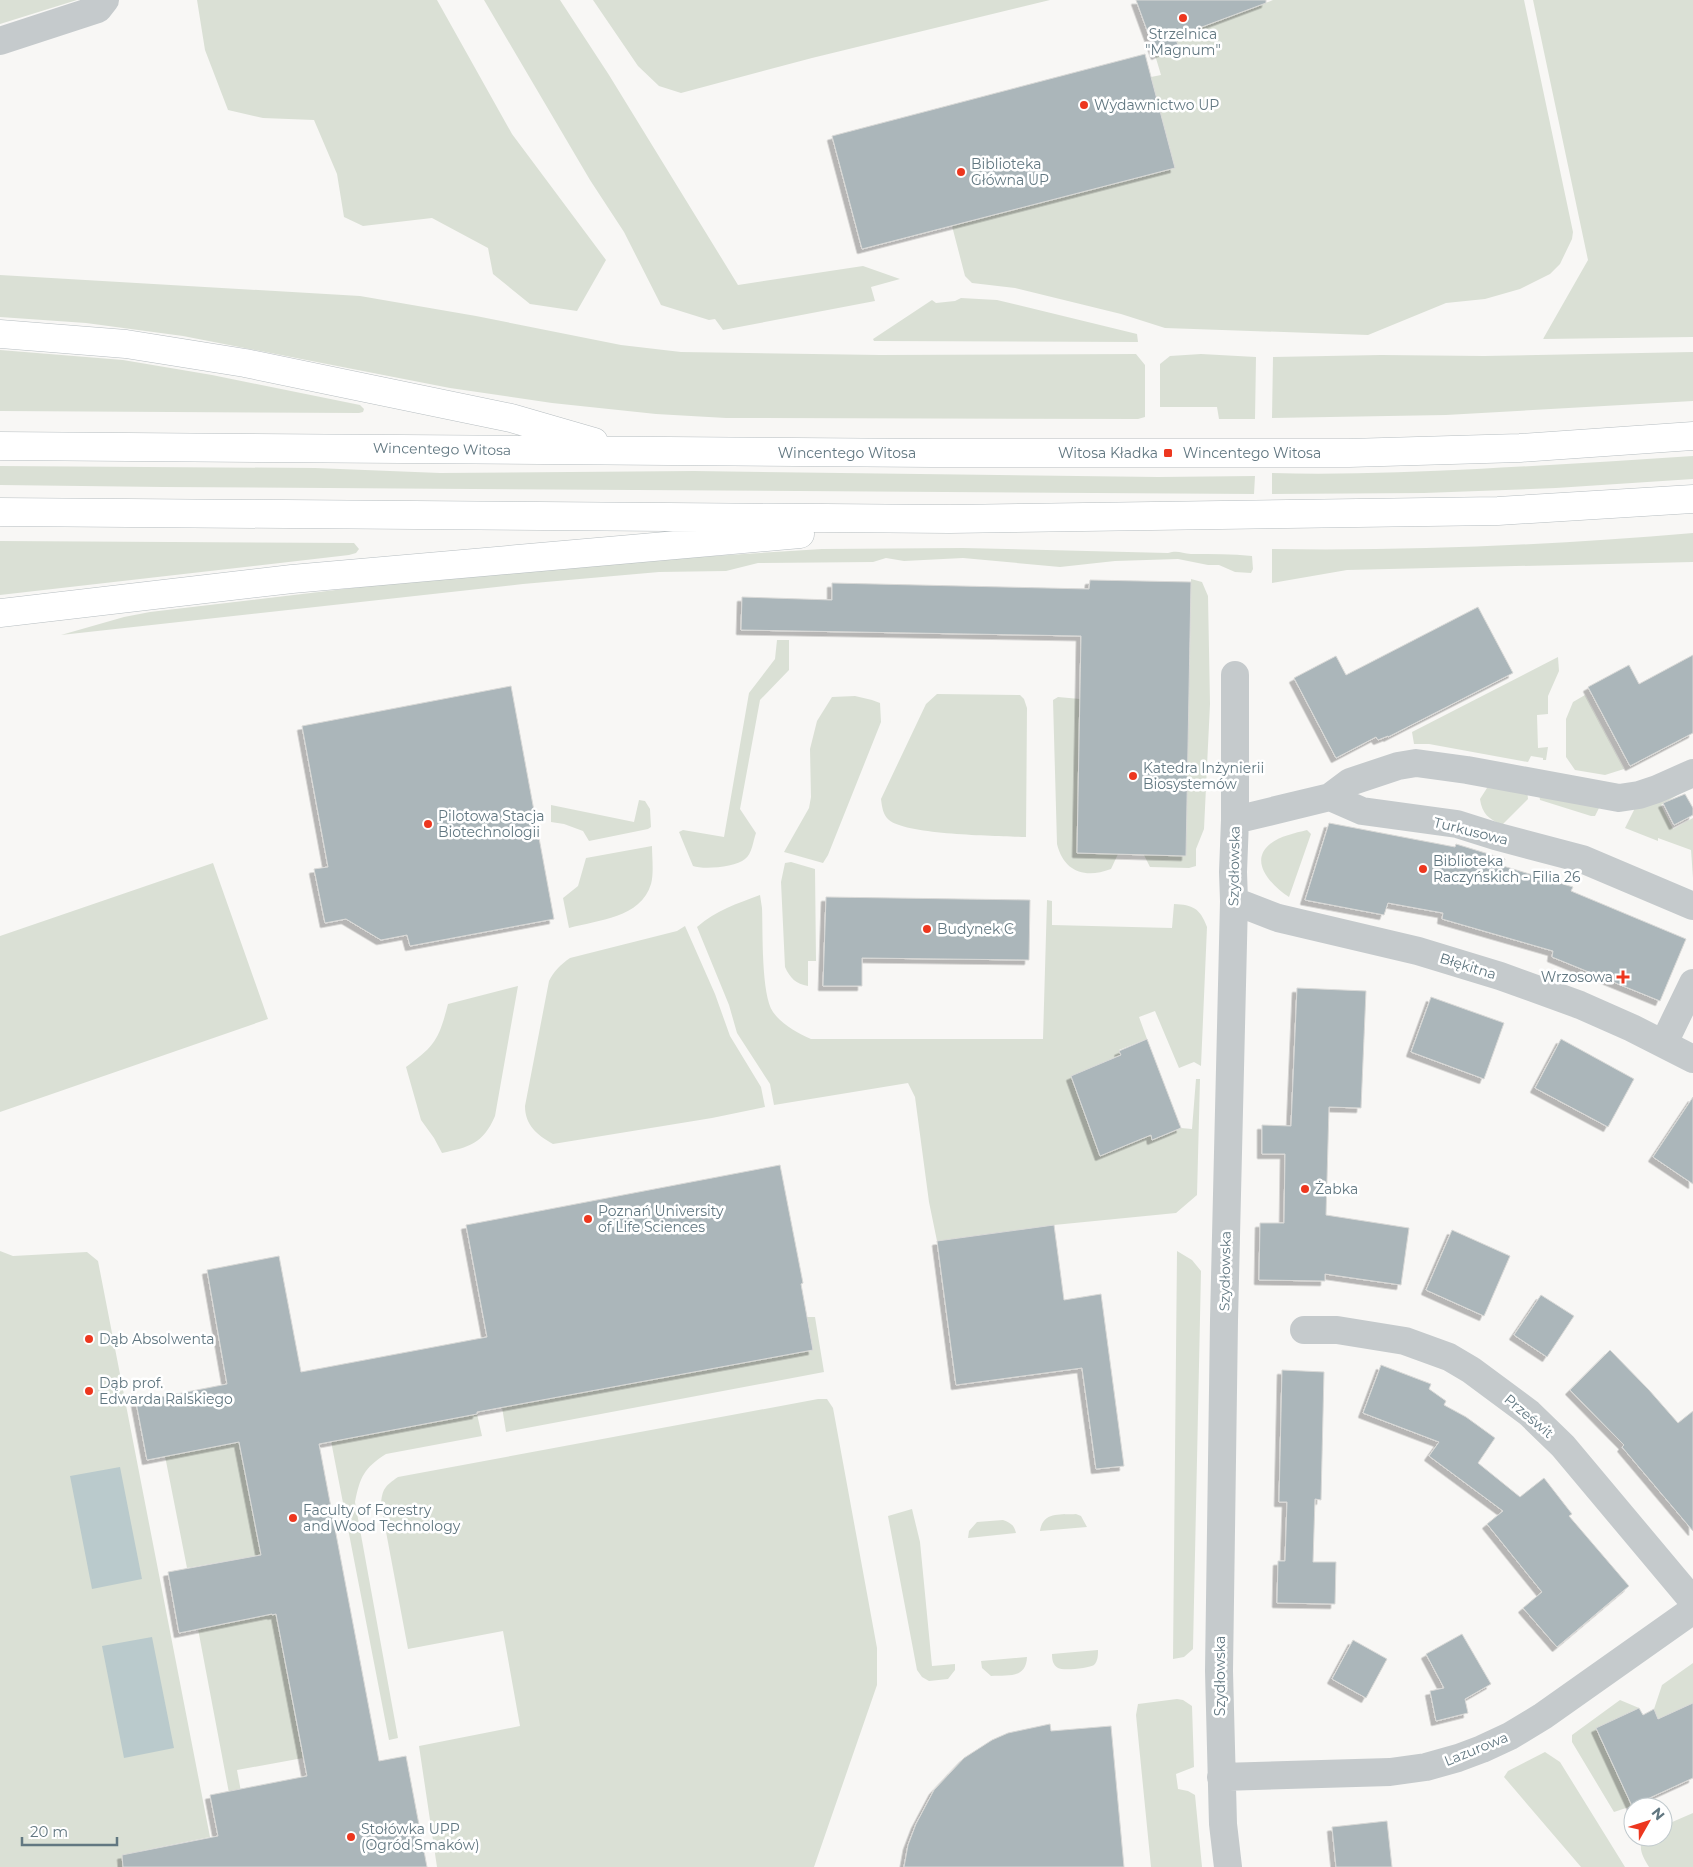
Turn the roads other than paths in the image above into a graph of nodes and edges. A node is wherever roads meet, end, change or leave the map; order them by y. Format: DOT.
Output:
graph roads {
  1 [pos="105,0"];
  2 [pos="0,41"];
  3 [pos="0,334"];
  4 [pos="1693,436"];
  5 [pos="0,446"];
  6 [pos="626,451"];
  7 [pos="1693,499"];
  8 [pos="0,512"];
  9 [pos="950,519"];
  10 [pos="0,612"];
  11 [pos="1235,675"];
  12 [pos="1693,773"];
  13 [pos="1330,797"];
  14 [pos="1235,820"];
  15 [pos="1234,901"];
  16 [pos="1693,906"];
  17 [pos="1693,983"];
  18 [pos="1664,1043"];
  19 [pos="1693,1059"];
  20 [pos="1304,1330"];
  21 [pos="1693,1601"];
  22 [pos="1693,1610"];
  23 [pos="1222,1777"];
  24 [pos="1228,1867"];
  1 -- 2 [label="street"];
  3 -- 6 [label="main road"];
  4 -- 6 [label="main road, Wincentego Witosa"];
  5 -- 6 [label="main road, Wincentego Witosa"];
  7 -- 9 [label="main road"];
  8 -- 9 [label="main road"];
  9 -- 10 [label="main road"];
  11 -- 14 [label="street, Szydłowska"];
  12 -- 13 [label="street"];
  13 -- 14 [label="street"];
  13 -- 16 [label="street, Turkusowa"];
  14 -- 15 [label="street, Szydłowska"];
  15 -- 18 [label="street, Błękitna"];
  15 -- 23 [label="street, Szydłowska"];
  17 -- 18 [label="street"];
  18 -- 19 [label="street, Błękitna"];
  20 -- 21 [label="street, Prześwit"];
  22 -- 23 [label="street, Lazurowa"];
  23 -- 24 [label="street, Szydłowska"];
}
